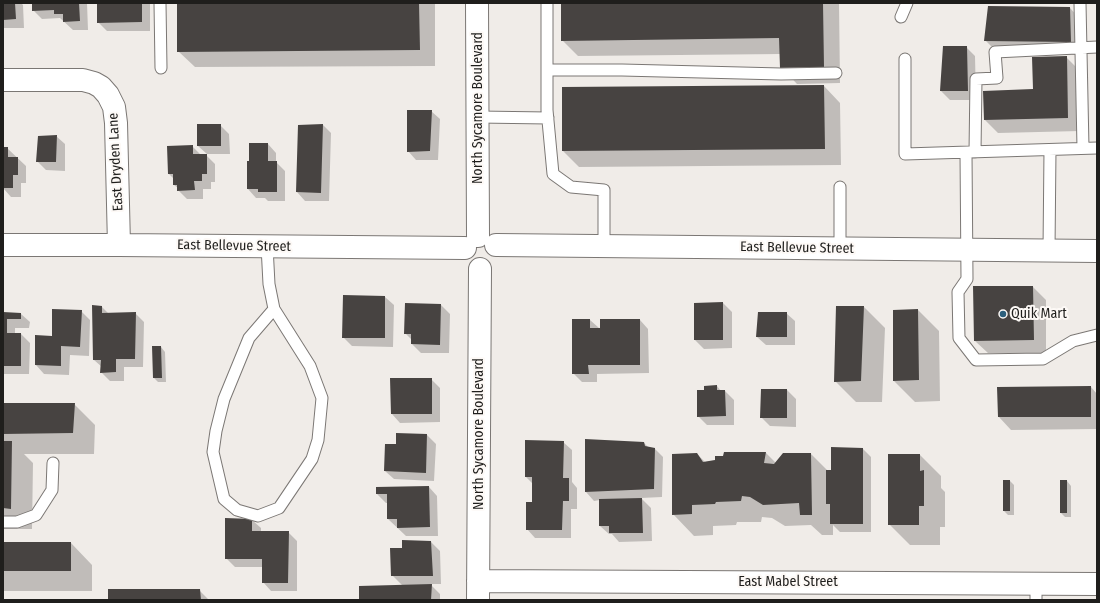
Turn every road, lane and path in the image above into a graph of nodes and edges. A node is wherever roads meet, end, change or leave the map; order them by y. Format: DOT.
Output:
graph roads {
  1 [pos="160,3"];
  2 [pos="477,3"];
  3 [pos="547,3"];
  4 [pos="907,3"];
  5 [pos="1080,3"];
  6 [pos="901,17"];
  7 [pos="1097,47"];
  8 [pos="1081,48"];
  9 [pos="905,59"];
  10 [pos="161,68"];
  11 [pos="547,70"];
  12 [pos="836,73"];
  13 [pos="3,80"];
  14 [pos="478,117"];
  15 [pos="548,118"];
  16 [pos="1084,148"];
  17 [pos="1097,148"];
  18 [pos="1050,150"];
  19 [pos="970,152"];
  20 [pos="840,187"];
  21 [pos="480,243"];
  22 [pos="3,245"];
  23 [pos="119,245"];
  24 [pos="268,246"];
  25 [pos="604,246"];
  26 [pos="840,248"];
  27 [pos="966,249"];
  28 [pos="1049,250"];
  29 [pos="1097,251"];
  30 [pos="274,309"];
  31 [pos="1097,335"];
  32 [pos="53,463"];
  33 [pos="3,522"];
  34 [pos="1097,584"];
  35 [pos="478,591"];
  36 [pos="1036,592"];
  1 -- 10 [label="lane"];
  2 -- 14 [label="street, North Sycamore Boulevard"];
  3 -- 11 [label="lane"];
  4 -- 6 [label="lane"];
  5 -- 8 [label="lane"];
  7 -- 8 [label="lane"];
  8 -- 16 [label="lane"];
  8 -- 19 [label="lane"];
  9 -- 19 [label="lane"];
  11 -- 12 [label="lane"];
  11 -- 15 [label="lane"];
  13 -- 23 [label="street, East Dryden Lane"];
  14 -- 15 [label="lane"];
  14 -- 21 [label="street, North Sycamore Boulevard"];
  15 -- 25 [label="lane"];
  16 -- 17 [label="lane"];
  16 -- 18 [label="lane"];
  18 -- 19 [label="lane"];
  18 -- 28 [label="lane"];
  19 -- 27 [label="lane"];
  20 -- 26 [label="lane"];
  21 -- 24 [label="street, East Bellevue Street"];
  21 -- 25 [label="street, East Bellevue Street"];
  21 -- 35 [label="street, North Sycamore Boulevard"];
  22 -- 23 [label="street, East Bellevue Street"];
  23 -- 24 [label="street, East Bellevue Street"];
  24 -- 30 [label="lane"];
  25 -- 26 [label="street, East Bellevue Street"];
  26 -- 27 [label="street, East Bellevue Street"];
  27 -- 28 [label="street, East Bellevue Street"];
  27 -- 31 [label="lane"];
  28 -- 29 [label="street, East Bellevue Street"];
  30 -- 30 [label="lane"];
  32 -- 33 [label="lane"];
  34 -- 36 [label="street, East Mabel Street"];
  35 -- 36 [label="street, East Mabel Street"];
}
